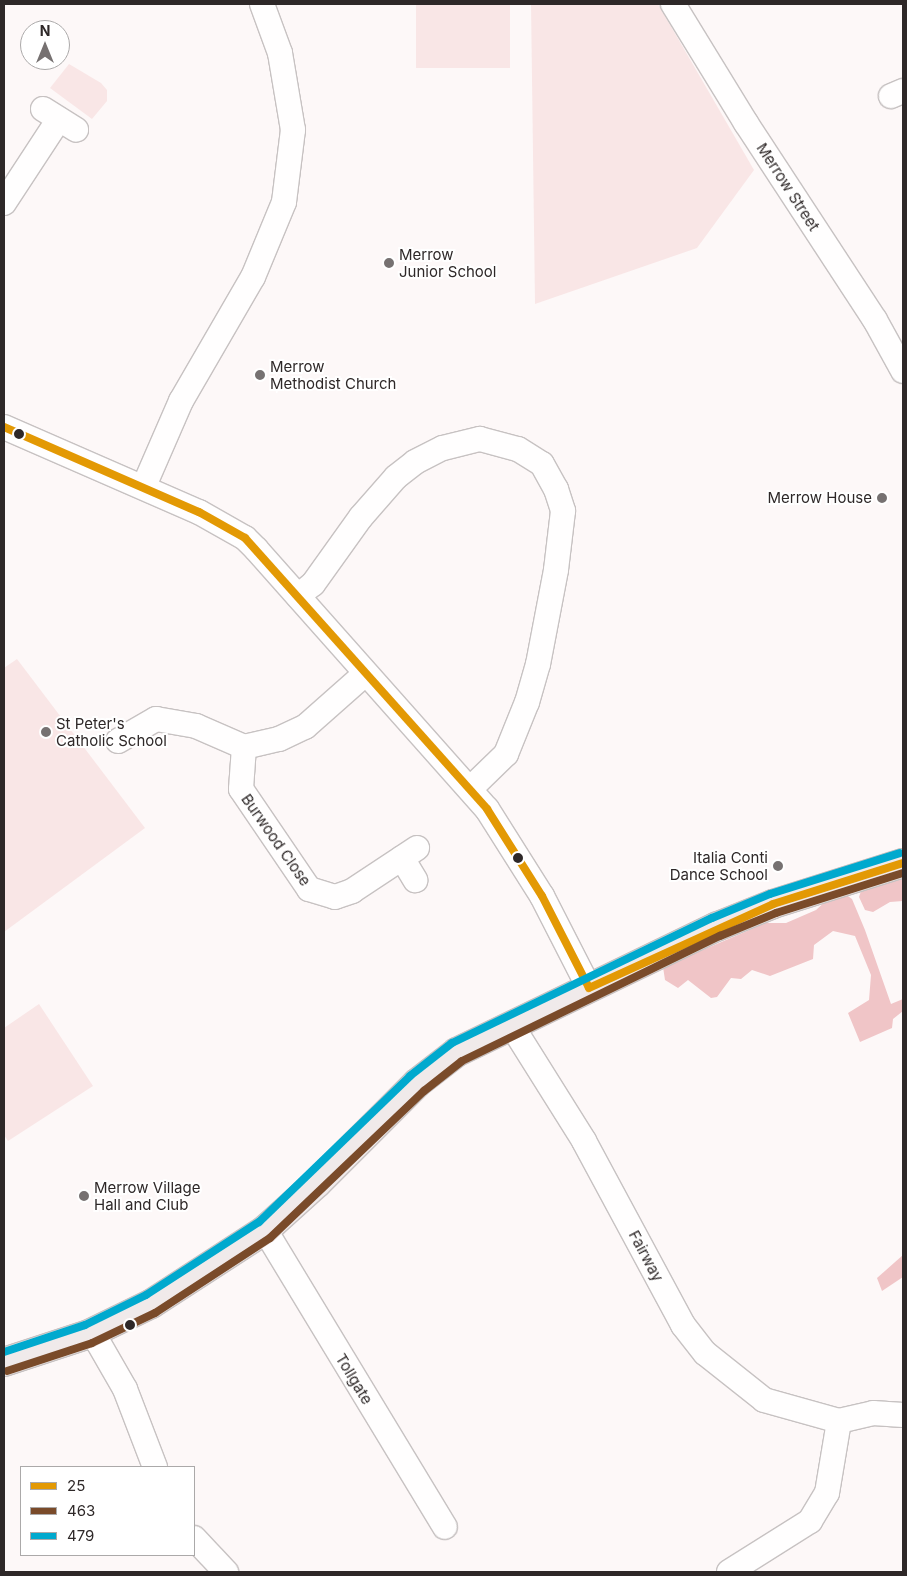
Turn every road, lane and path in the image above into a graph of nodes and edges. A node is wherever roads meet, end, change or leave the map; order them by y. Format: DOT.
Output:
graph roads {
  1 [pos="262,4"];
  2 [pos="673,4"];
  3 [pos="59,119"];
  4 [pos="4,203"];
  5 [pos="903,371"];
  6 [pos="4,427"];
  7 [pos="144,486"];
  8 [pos="298,596"];
  9 [pos="365,674"];
  10 [pos="118,741"];
  11 [pos="244,747"];
  12 [pos="471,788"];
  13 [pos="903,863"];
  14 [pos="415,880"];
  15 [pos="590,988"];
  16 [pos="512,1026"];
  17 [pos="265,1230"];
  18 [pos="89,1334"];
  19 [pos="4,1362"];
  20 [pos="903,1414"];
  21 [pos="839,1421"];
  22 [pos="154,1466"];
  23 [pos="445,1527"];
  24 [pos="195,1539"];
  25 [pos="226,1572"];
  26 [pos="728,1572"];
  1 -- 7 [label="street"];
  2 -- 5 [label="street, Merrow Street"];
  3 -- 4 [label="street"];
  6 -- 7 [label="street"];
  7 -- 8 [label="street"];
  8 -- 9 [label="street"];
  8 -- 12 [label="street"];
  9 -- 11 [label="street"];
  9 -- 12 [label="street"];
  10 -- 11 [label="street"];
  11 -- 14 [label="street, Burwood Close"];
  12 -- 15 [label="street"];
  13 -- 15 [label="main road"];
  15 -- 16 [label="main road"];
  16 -- 17 [label="main road"];
  16 -- 21 [label="street, Fairway"];
  17 -- 18 [label="main road"];
  17 -- 23 [label="street, Tollgate"];
  18 -- 19 [label="main road"];
  18 -- 22 [label="street"];
  20 -- 21 [label="street"];
  21 -- 26 [label="street"];
  24 -- 25 [label="street"];
}
